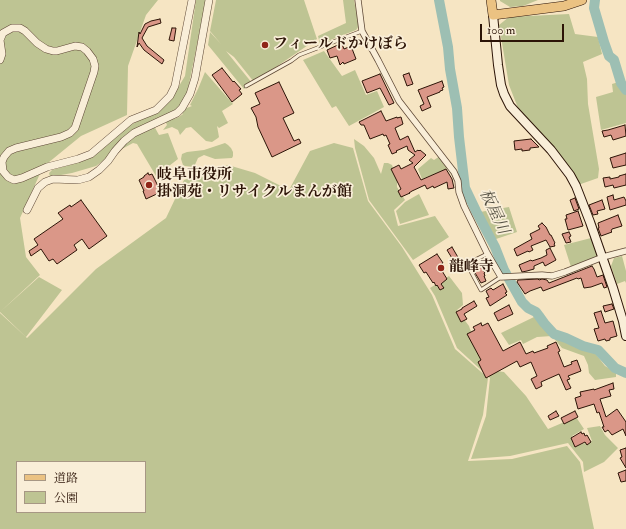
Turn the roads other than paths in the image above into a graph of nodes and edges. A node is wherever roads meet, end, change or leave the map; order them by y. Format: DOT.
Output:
graph roads {
  1 [pos="192,0"];
  2 [pos="209,0"];
  3 [pos="358,0"];
  4 [pos="491,0"];
  5 [pos="582,0"];
  6 [pos="493,15"];
  7 [pos="362,31"];
  8 [pos="0,60"];
  9 [pos="246,86"];
  10 [pos="27,210"];
  11 [pos="626,251"];
  12 [pos="487,254"];
  13 [pos="603,257"];
  14 [pos="503,276"];
  15 [pos="626,336"];
  1 -- 8 [label="street"];
  2 -- 10 [label="street"];
  3 -- 7 [label="street"];
  4 -- 6 [label="main road"];
  5 -- 6 [label="main road"];
  6 -- 13 [label="main road"];
  7 -- 9 [label="lane"];
  7 -- 12 [label="street"];
  11 -- 13 [label="street"];
  12 -- 14 [label="street"];
  12 -- 14 [label="lane"];
  13 -- 14 [label="street"];
  13 -- 15 [label="main road"];
}
